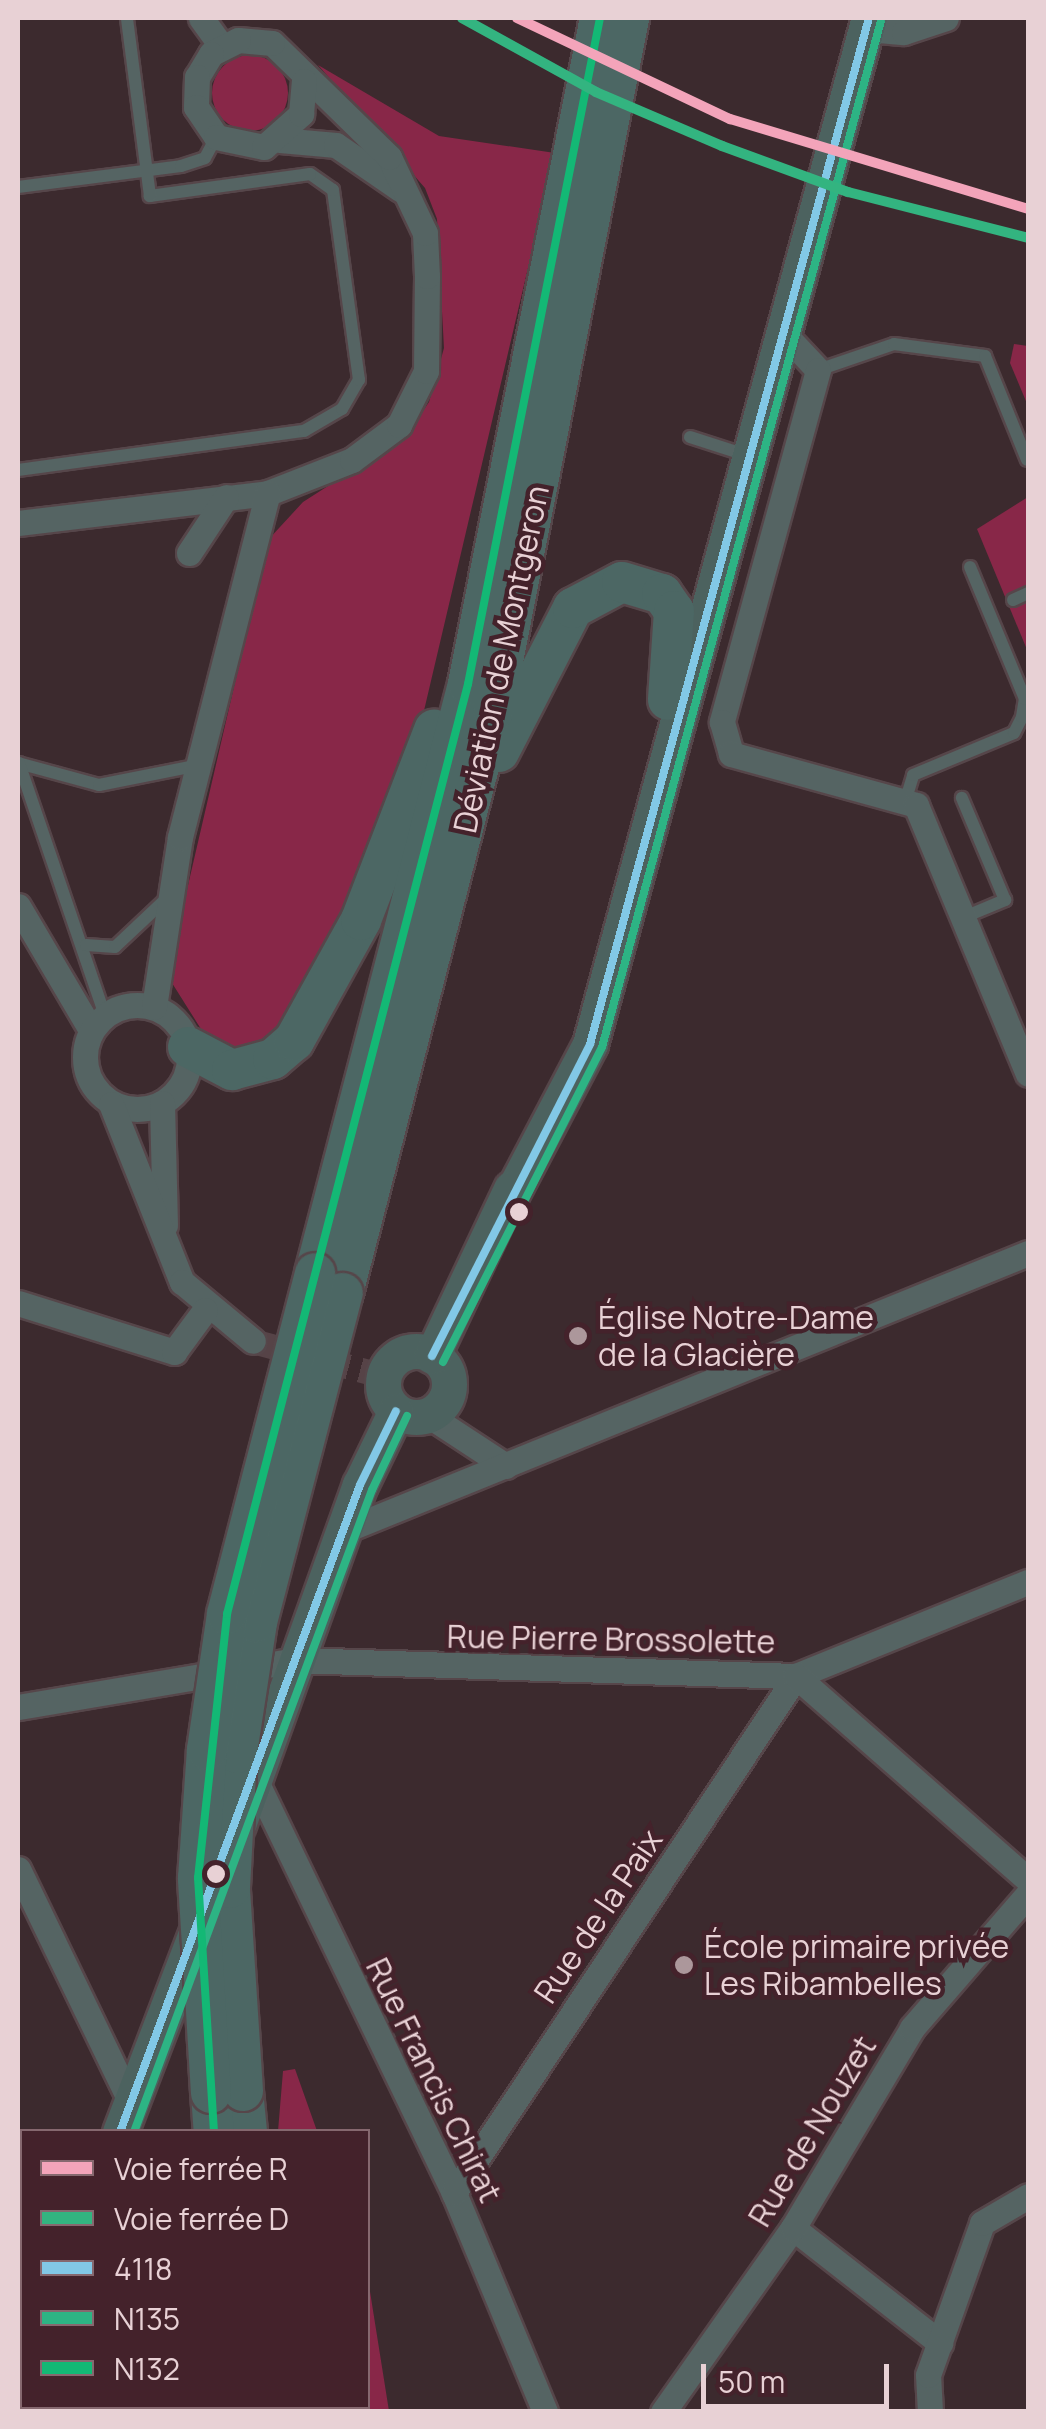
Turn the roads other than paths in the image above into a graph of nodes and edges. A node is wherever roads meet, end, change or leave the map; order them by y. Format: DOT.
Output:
graph roads {
  1 [pos="127,18"];
  2 [pos="201,18"];
  3 [pos="600,18"];
  4 [pos="629,18"];
  5 [pos="946,18"];
  6 [pos="868,23"];
  7 [pos="222,46"];
  8 [pos="304,81"];
  9 [pos="216,137"];
  10 [pos="280,140"];
  11 [pos="147,172"];
  12 [pos="18,187"];
  13 [pos="411,199"];
  14 [pos="786,338"];
  15 [pos="818,370"];
  16 [pos="690,438"];
  17 [pos="752,457"];
  18 [pos="1027,460"];
  19 [pos="18,470"];
  20 [pos="268,493"];
  21 [pos="226,497"];
  22 [pos="18,523"];
  23 [pos="189,552"];
  24 [pos="723,553"];
  25 [pos="970,567"];
  26 [pos="1028,594"];
  27 [pos="1014,600"];
  28 [pos="476,643"];
  29 [pos="668,700"];
  30 [pos="18,763"];
  31 [pos="199,765"];
  32 [pos="473,795"];
  33 [pos="962,798"];
  34 [pos="905,802"];
  35 [pos="168,897"];
  36 [pos="18,906"];
  37 [pos="962,918"];
  38 [pos="86,945"];
  39 [pos="154,1007"];
  40 [pos="98,1023"];
  41 [pos="188,1047"];
  42 [pos="1023,1047"];
  43 [pos="1028,1074"];
  44 [pos="162,1103"];
  45 [pos="111,1104"];
  46 [pos="502,1210"];
  47 [pos="166,1250"];
  48 [pos="1028,1253"];
  49 [pos="329,1283"];
  50 [pos="18,1303"];
  51 [pos="205,1310"];
  52 [pos="253,1342"];
  53 [pos="432,1356"];
  54 [pos="412,1413"];
  55 [pos="506,1466"];
  56 [pos="342,1531"];
  57 [pos="1028,1582"];
  58 [pos="295,1660"];
  59 [pos="796,1676"];
  60 [pos="192,1679"];
  61 [pos="18,1707"];
  62 [pos="256,1780"];
  63 [pos="18,1869"];
  64 [pos="1028,1880"];
  65 [pos="1028,1894"];
  66 [pos="223,2105"];
  67 [pos="126,2117"];
  68 [pos="244,2129"];
  69 [pos="454,2192"];
  70 [pos="1028,2196"];
  71 [pos="793,2228"];
  72 [pos="940,2343"];
  73 [pos="545,2412"];
  74 [pos="664,2412"];
  75 [pos="930,2412"];
  1 -- 11 [label="lane"];
  2 -- 7 [label="street"];
  3 -- 28 [label="main road, Déviation de Montgeron"];
  4 -- 32 [label="main road, Déviation de Montgeron"];
  5 -- 6 [label="street"];
  6 -- 14 [label="main road"];
  7 -- 8 [label="street"];
  7 -- 9 [label="street"];
  8 -- 10 [label="street"];
  8 -- 13 [label="street"];
  9 -- 10 [label="street"];
  9 -- 11 [label="lane"];
  10 -- 13 [label="street"];
  11 -- 12 [label="lane"];
  11 -- 19 [label="lane"];
  13 -- 20 [label="street"];
  14 -- 15 [label="street"];
  14 -- 17 [label="main road"];
  15 -- 18 [label="lane"];
  15 -- 34 [label="street"];
  16 -- 17 [label="lane"];
  17 -- 24 [label="main road"];
  20 -- 21 [label="street"];
  20 -- 31 [label="street"];
  21 -- 22 [label="street"];
  21 -- 23 [label="street"];
  24 -- 29 [label="main road"];
  24 -- 46 [label="main road"];
  25 -- 34 [label="lane"];
  26 -- 27 [label="lane"];
  28 -- 41 [label="main road"];
  28 -- 49 [label="main road, Déviation de Montgeron"];
  29 -- 32 [label="main road"];
  29 -- 46 [label="main road"];
  30 -- 31 [label="lane"];
  30 -- 38 [label="lane"];
  31 -- 35 [label="street"];
  32 -- 49 [label="main road, Déviation de Montgeron"];
  33 -- 37 [label="lane"];
  34 -- 37 [label="street"];
  35 -- 38 [label="lane"];
  35 -- 39 [label="street"];
  36 -- 40 [label="street"];
  37 -- 42 [label="street"];
  38 -- 40 [label="lane"];
  39 -- 40 [label="street"];
  39 -- 41 [label="street"];
  40 -- 45 [label="street"];
  41 -- 44 [label="street"];
  42 -- 43 [label="street"];
  44 -- 45 [label="street"];
  44 -- 47 [label="street"];
  45 -- 47 [label="street"];
  46 -- 53 [label="main road"];
  47 -- 51 [label="street"];
  48 -- 55 [label="street"];
  49 -- 66 [label="main road, bridge"];
  50 -- 51 [label="street"];
  51 -- 52 [label="street"];
  53 -- 54 [label="main road"];
  53 -- 54 [label="main road"];
  54 -- 55 [label="street"];
  54 -- 56 [label="main road"];
  55 -- 56 [label="street"];
  56 -- 58 [label="main road"];
  57 -- 59 [label="street, Rue Pierre Brossolette"];
  58 -- 59 [label="street, Rue Pierre Brossolette"];
  58 -- 60 [label="street, Rue Pierre Brossolette"];
  58 -- 62 [label="main road"];
  59 -- 64 [label="street"];
  59 -- 69 [label="street, Rue de la Paix"];
  60 -- 61 [label="street, Rue Pierre Brossolette"];
  60 -- 62 [label="street, Rue Francis Chirat"];
  62 -- 67 [label="main road"];
  62 -- 69 [label="street, Rue Francis Chirat"];
  63 -- 67 [label="street"];
  65 -- 71 [label="street, Rue de Nouzet"];
  66 -- 68 [label="main road"];
  69 -- 73 [label="street, Rue Francis Chirat"];
  70 -- 72 [label="street"];
  71 -- 72 [label="street"];
  71 -- 74 [label="street, Rue de Nouzet"];
  72 -- 75 [label="street"];
}
